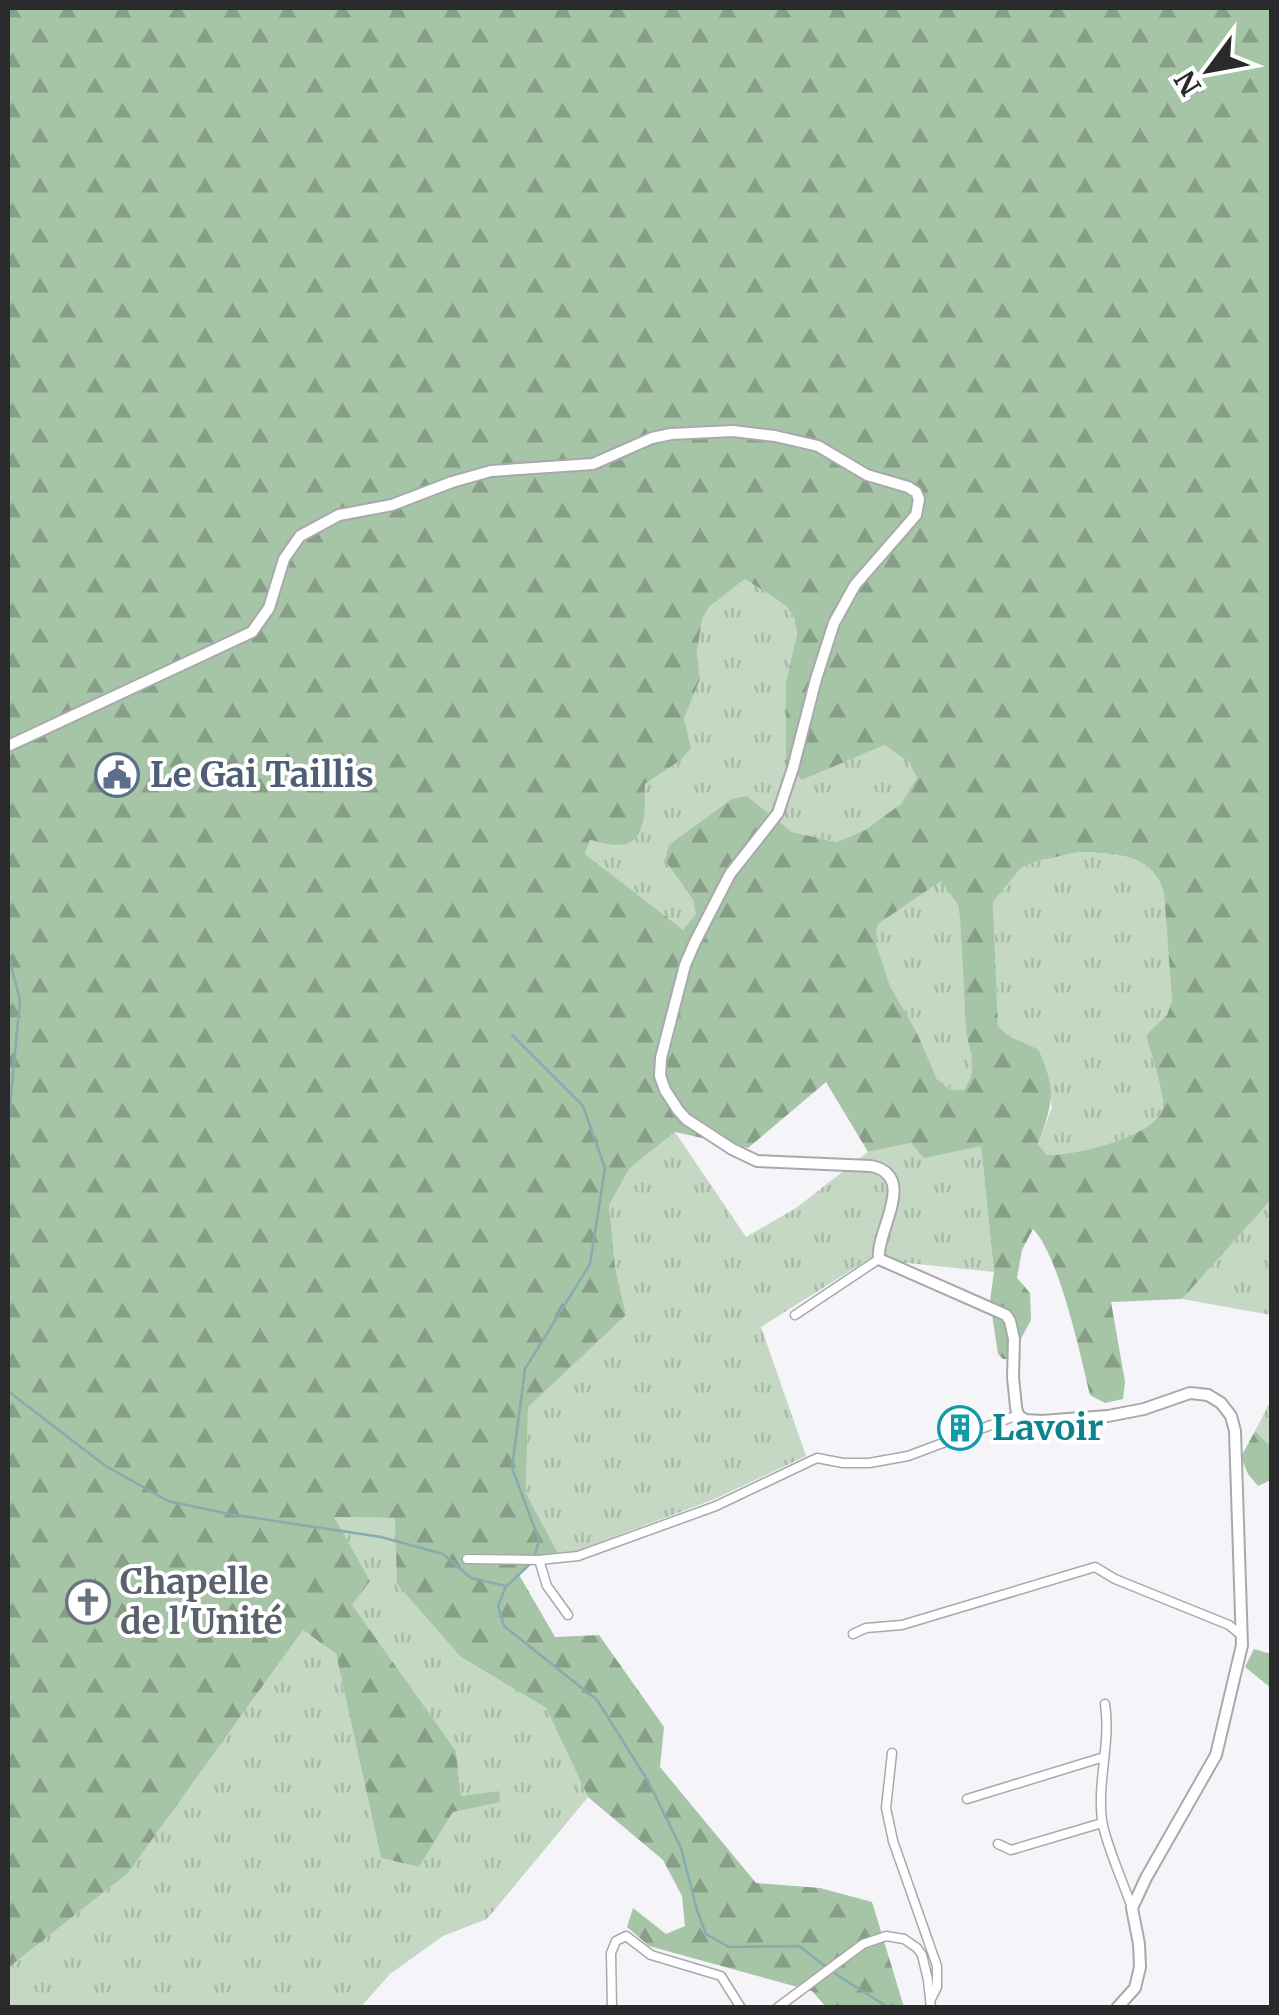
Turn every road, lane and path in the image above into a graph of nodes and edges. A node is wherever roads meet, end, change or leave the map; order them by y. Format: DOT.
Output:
graph roads {
  1 [pos="8,746"];
  2 [pos="879,1260"];
  3 [pos="795,1315"];
  4 [pos="1022,1418"];
  5 [pos="467,1559"];
  6 [pos="536,1560"];
  7 [pos="568,1615"];
  8 [pos="853,1634"];
  9 [pos="1241,1635"];
  10 [pos="1104,1704"];
  11 [pos="892,1753"];
  12 [pos="1104,1757"];
  13 [pos="967,1799"];
  14 [pos="1102,1823"];
  15 [pos="998,1844"];
  16 [pos="1132,1908"];
  17 [pos="930,2004"];
  18 [pos="612,2008"];
  19 [pos="741,2008"];
  20 [pos="777,2008"];
  21 [pos="1117,2008"];
  1 -- 2 [label="street"];
  2 -- 3 [label="street"];
  2 -- 4 [label="street"];
  4 -- 6 [label="street"];
  4 -- 9 [label="street"];
  5 -- 6 [label="street"];
  6 -- 7 [label="street"];
  8 -- 9 [label="street"];
  9 -- 16 [label="street"];
  10 -- 12 [label="street"];
  11 -- 17 [label="street"];
  12 -- 13 [label="street"];
  12 -- 14 [label="street"];
  14 -- 15 [label="street"];
  14 -- 16 [label="street"];
  16 -- 21 [label="street"];
  17 -- 20 [label="street"];
  18 -- 19 [label="street"];
}
